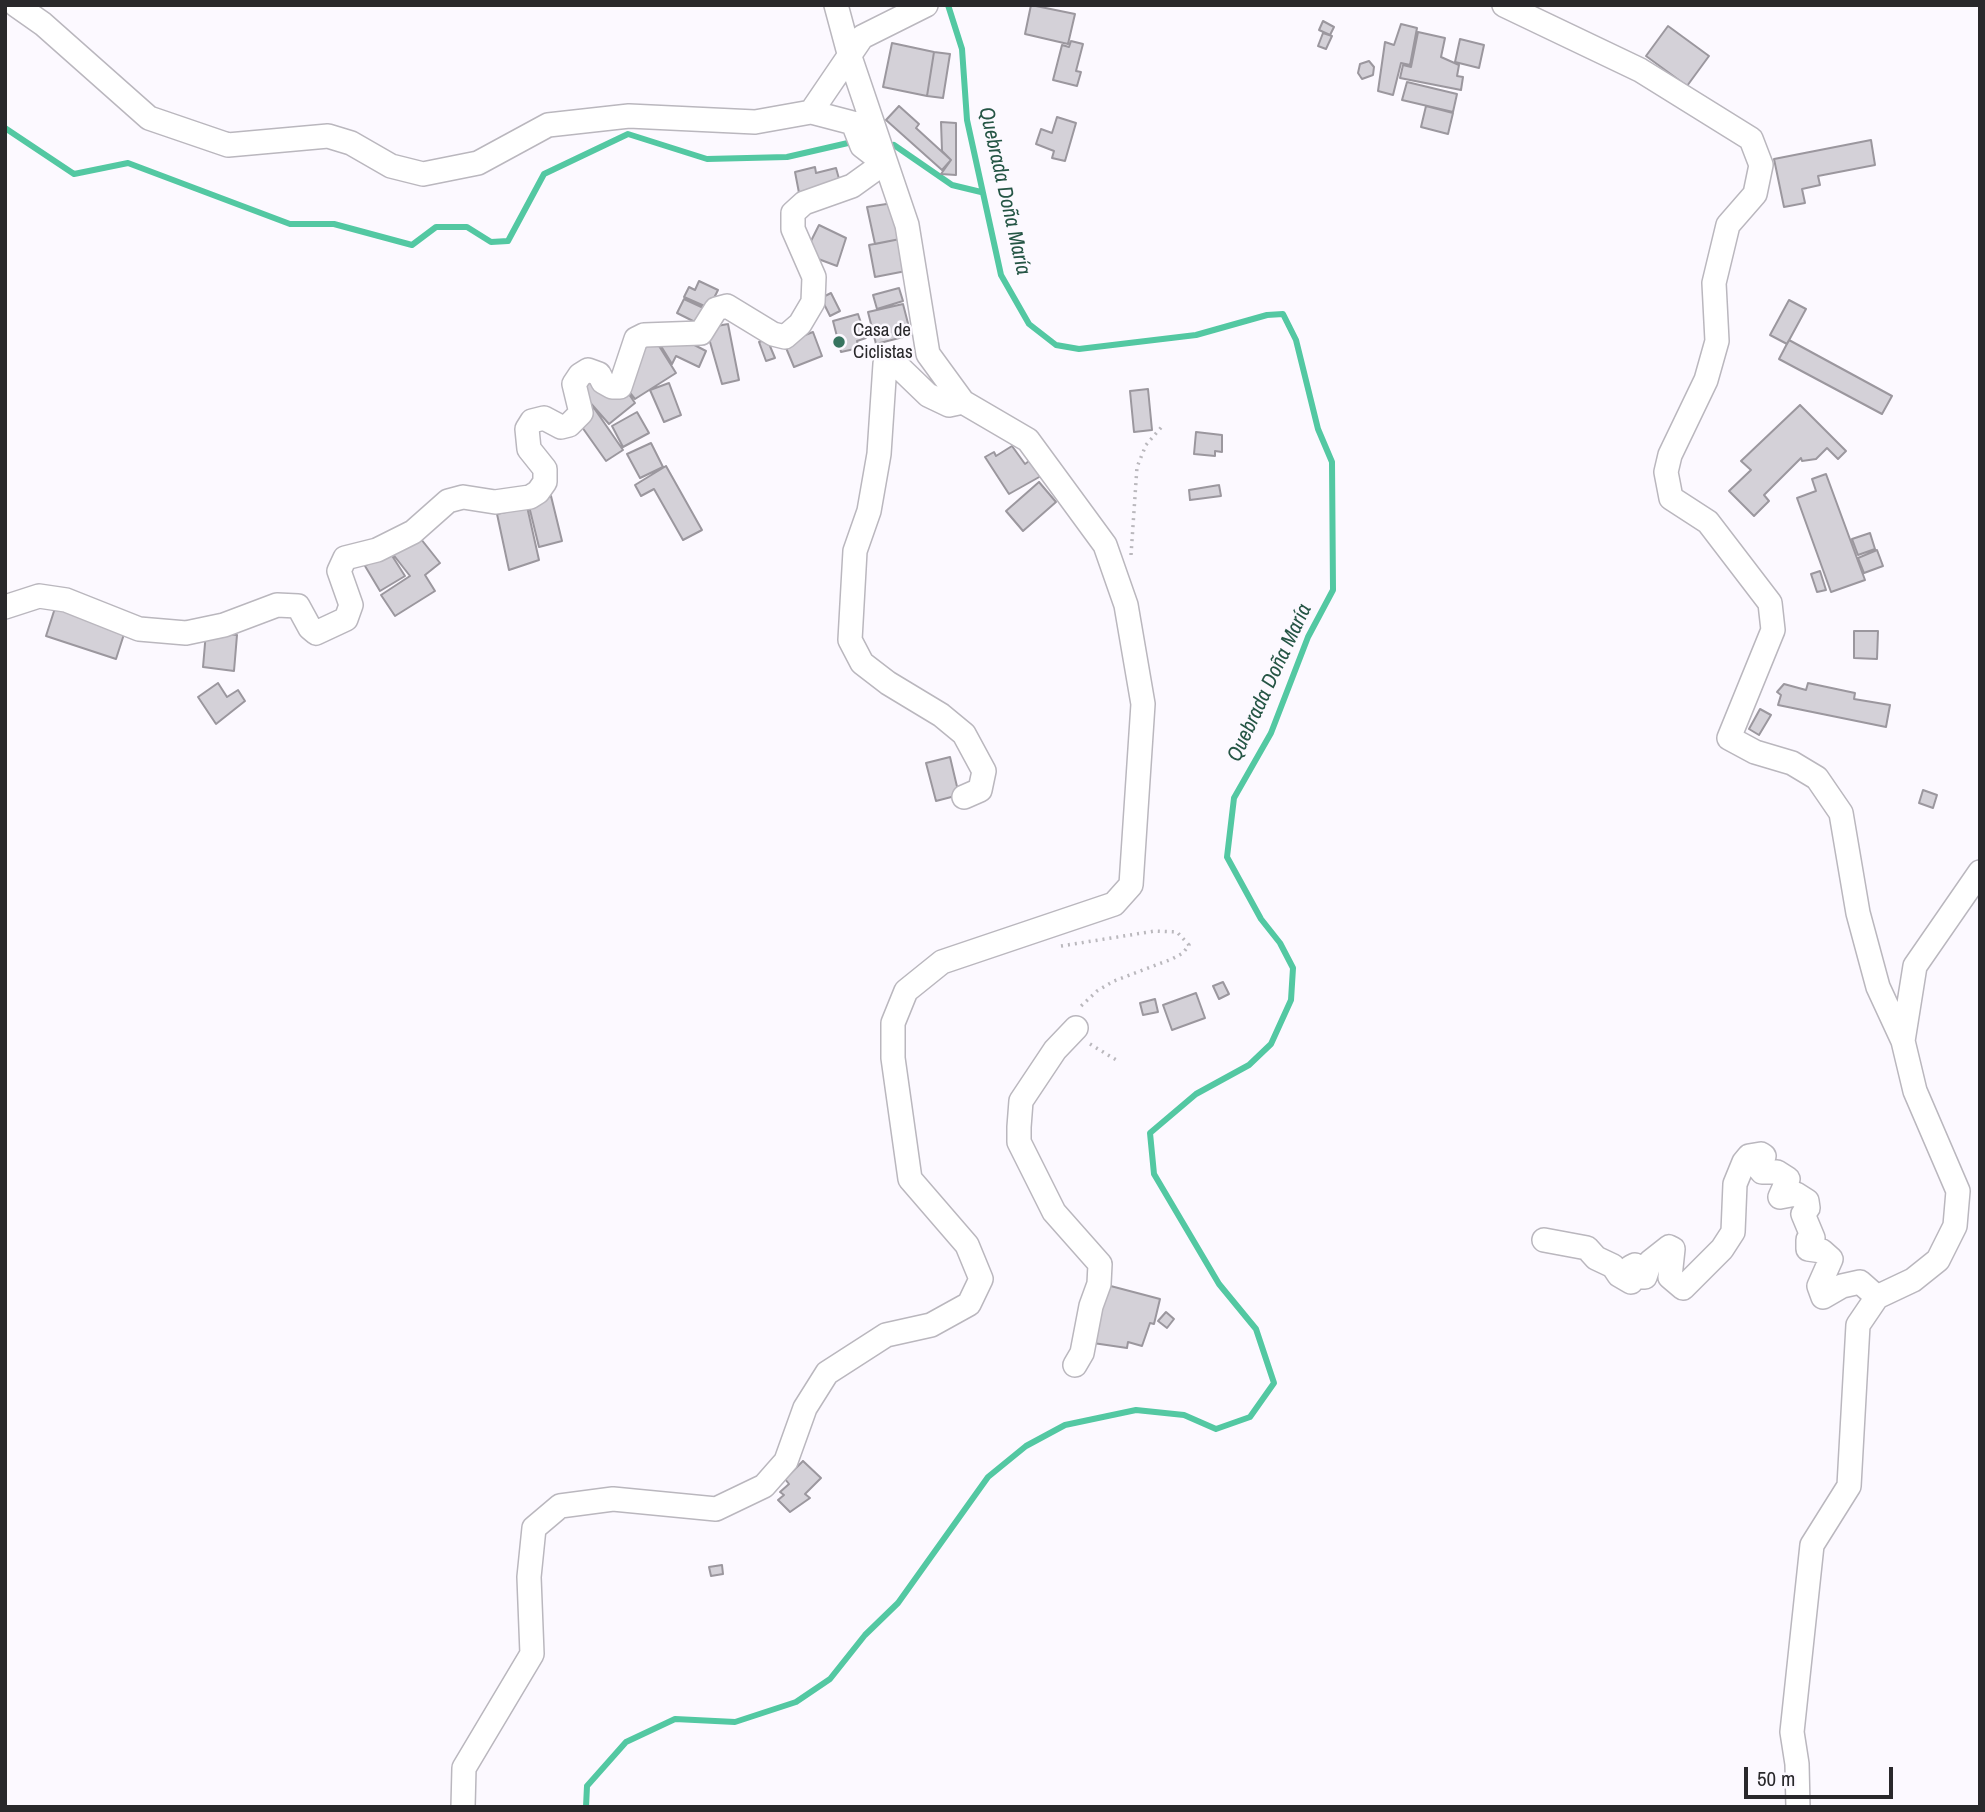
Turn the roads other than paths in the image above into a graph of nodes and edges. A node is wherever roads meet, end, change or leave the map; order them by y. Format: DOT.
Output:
graph roads {
  1 [pos="16,5"];
  2 [pos="836,5"];
  3 [pos="1504,5"];
  4 [pos="918,9"];
  5 [pos="850,57"];
  6 [pos="811,111"];
  7 [pos="884,163"];
  8 [pos="963,402"];
  9 [pos="5,607"];
  10 [pos="964,797"];
  11 [pos="1980,872"];
  12 [pos="1076,1028"];
  13 [pos="1903,1041"];
  14 [pos="1544,1240"];
  15 [pos="1877,1297"];
  16 [pos="1075,1365"];
  17 [pos="1797,1763"];
  18 [pos="463,1807"];
  19 [pos="1781,1807"];
  20 [pos="1798,1807"];
  1 -- 6 [label="street"];
  2 -- 5 [label="street"];
  3 -- 13 [label="street"];
  4 -- 5 [label="street"];
  5 -- 6 [label="street"];
  5 -- 7 [label="street"];
  6 -- 7 [label="street"];
  7 -- 8 [label="street"];
  7 -- 9 [label="street"];
  8 -- 10 [label="street"];
  8 -- 18 [label="street"];
  11 -- 13 [label="street"];
  12 -- 16 [label="street"];
  13 -- 15 [label="street"];
  14 -- 15 [label="street"];
  15 -- 17 [label="street"];
  17 -- 19 [label="street"];
  17 -- 20 [label="street"];
}
